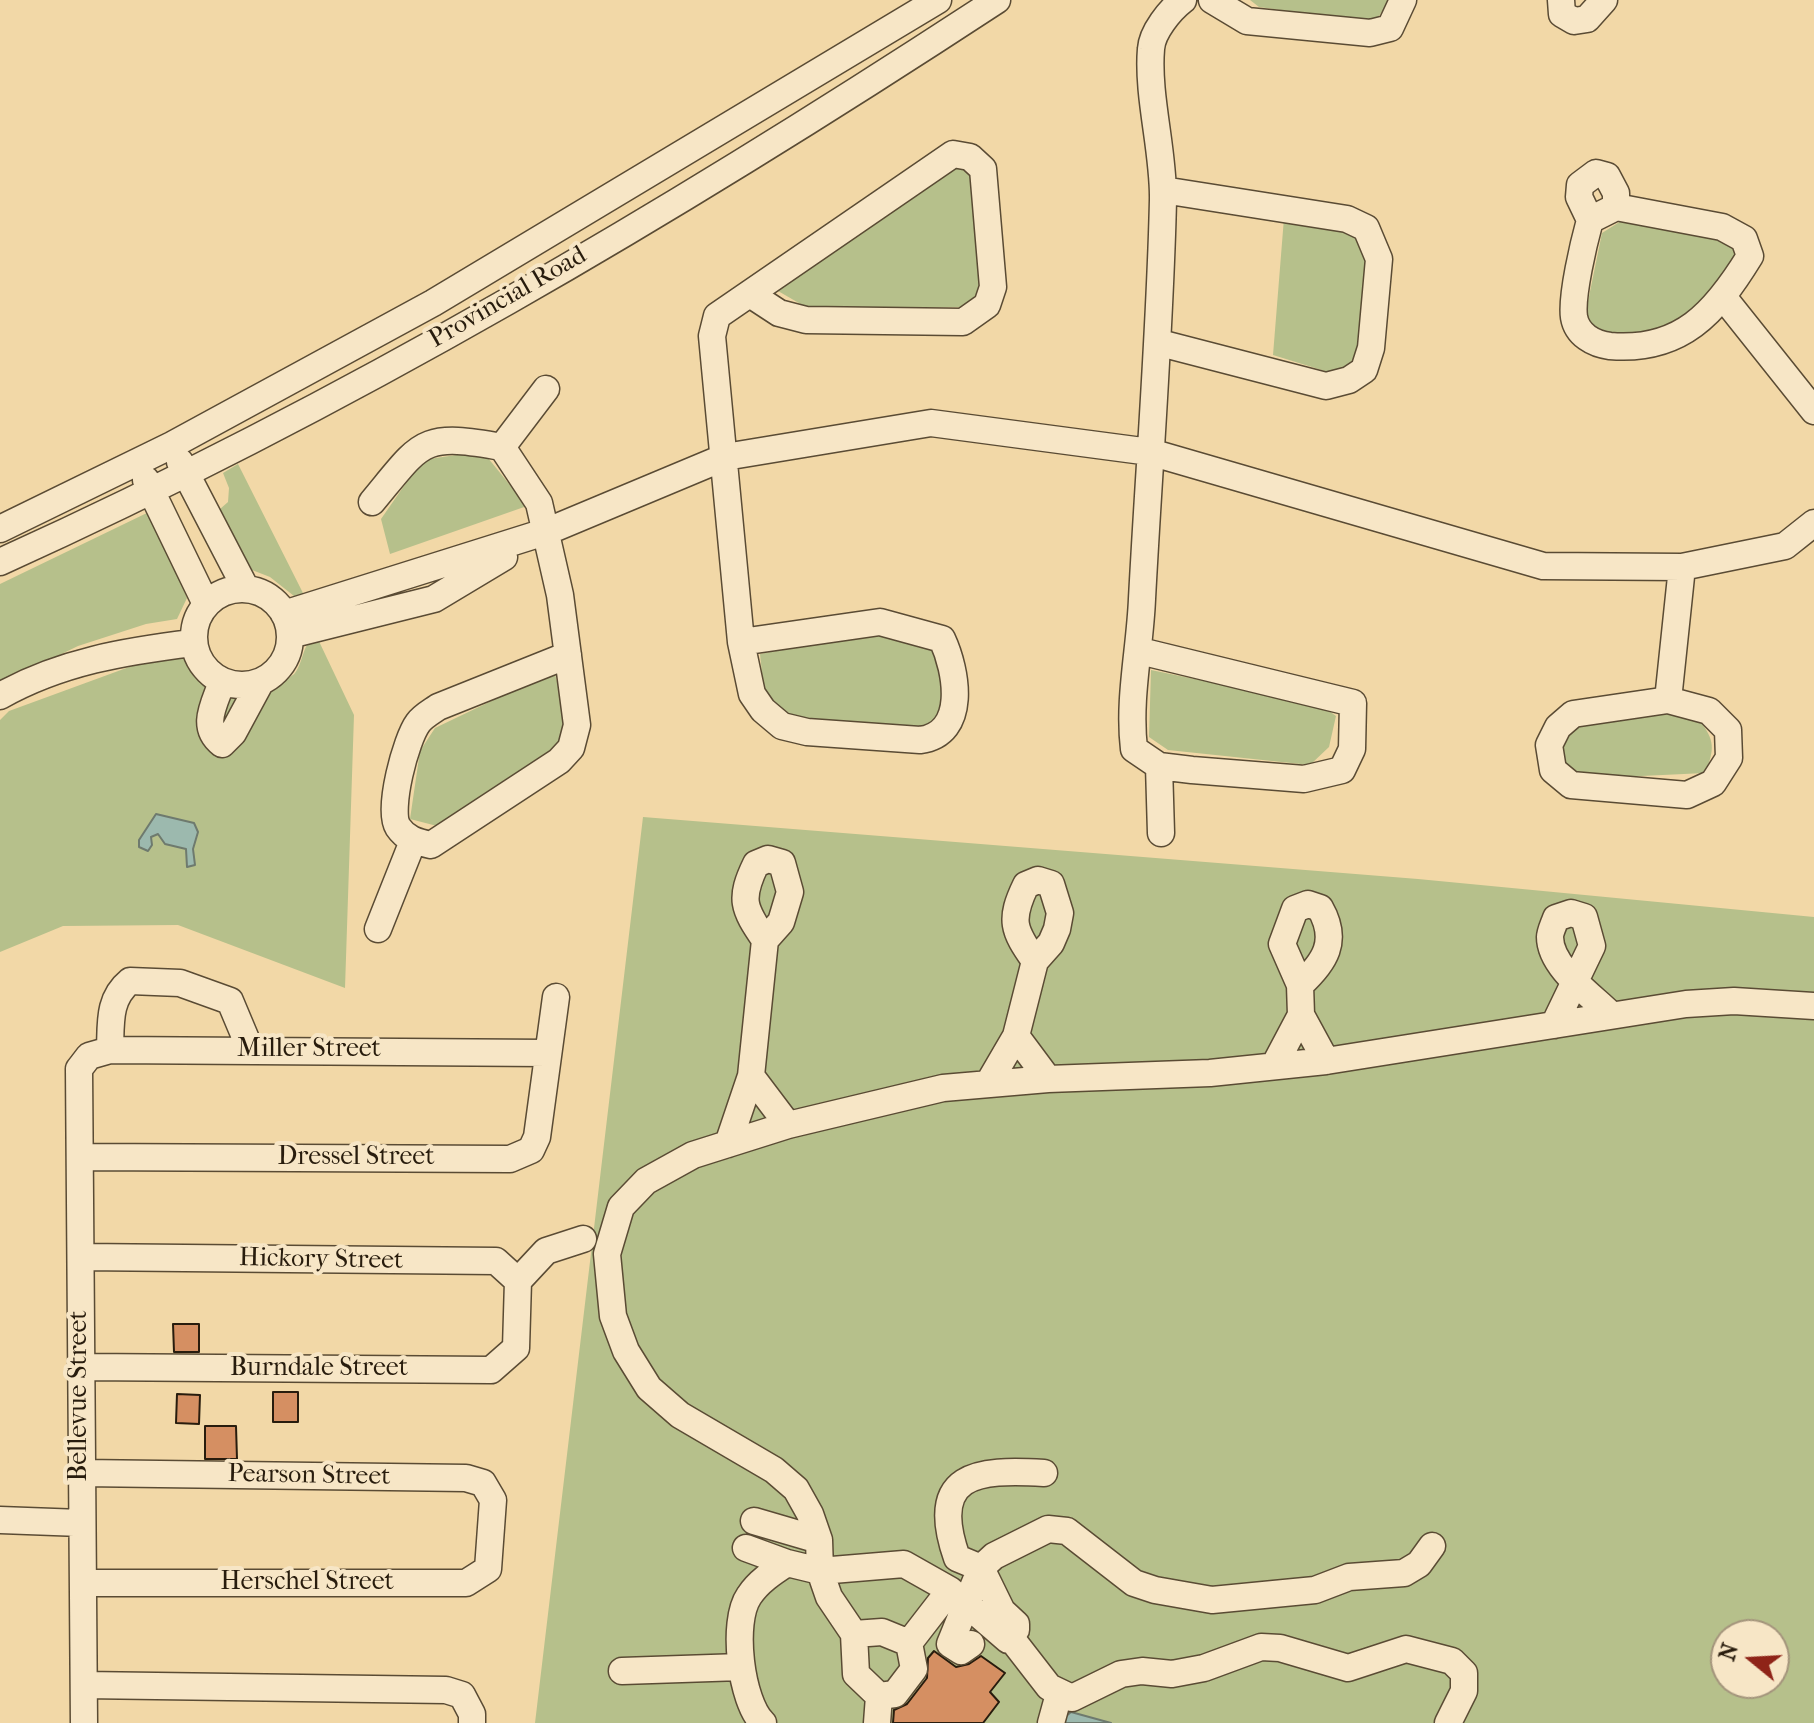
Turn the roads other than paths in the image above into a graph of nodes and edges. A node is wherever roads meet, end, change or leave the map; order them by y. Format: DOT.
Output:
graph roads {
  1 [pos="938,0"];
  2 [pos="997,0"];
  3 [pos="1183,0"];
  4 [pos="1212,0"];
  5 [pos="1403,0"];
  6 [pos="1561,0"];
  7 [pos="1604,0"];
  8 [pos="745,116"];
  9 [pos="763,147"];
  10 [pos="1163,190"];
  11 [pos="1616,207"];
  12 [pos="1590,220"];
  13 [pos="750,294"];
  14 [pos="1724,298"];
  15 [pos="1160,343"];
  16 [pos="546,389"];
  17 [pos="1814,411"];
  18 [pos="172,445"];
  19 [pos="502,447"];
  20 [pos="1150,452"];
  21 [pos="725,457"];
  22 [pos="138,462"];
  23 [pos="186,477"];
  24 [pos="152,493"];
  25 [pos="372,502"];
  26 [pos="1814,523"];
  27 [pos="0,529"];
  28 [pos="548,531"];
  29 [pos="0,562"];
  30 [pos="1682,567"];
  31 [pos="246,589"];
  32 [pos="206,604"];
  33 [pos="287,625"];
  34 [pos="741,642"];
  35 [pos="193,643"];
  36 [pos="1140,651"];
  37 [pos="568,655"];
  38 [pos="222,682"];
  39 [pos="260,683"];
  40 [pos="0,696"];
  41 [pos="1668,700"];
  42 [pos="1159,766"];
  43 [pos="1161,833"];
  44 [pos="413,841"];
  45 [pos="378,929"];
  46 [pos="765,940"];
  47 [pos="1035,961"];
  48 [pos="1300,985"];
  49 [pos="556,997"];
  50 [pos="1814,1006"];
  51 [pos="1610,1014"];
  52 [pos="1301,1015"];
  53 [pos="1554,1025"];
  54 [pos="1016,1036"];
  55 [pos="110,1050"];
  56 [pos="251,1051"];
  57 [pos="547,1053"];
  58 [pos="1326,1061"];
  59 [pos="1274,1066"];
  60 [pos="79,1069"];
  61 [pos="751,1076"];
  62 [pos="1048,1079"];
  63 [pos="988,1084"];
  64 [pos="788,1125"];
  65 [pos="728,1144"];
  66 [pos="80,1157"];
  67 [pos="583,1239"];
  68 [pos="81,1257"];
  69 [pos="518,1281"];
  70 [pos="82,1367"];
  71 [pos="83,1473"];
  72 [pos="1044,1473"];
  73 [pos="0,1520"];
  74 [pos="754,1521"];
  75 [pos="81,1523"];
  76 [pos="491,1532"];
  77 [pos="819,1540"];
  78 [pos="1432,1546"];
  79 [pos="746,1548"];
  80 [pos="787,1563"];
  81 [pos="981,1568"];
  82 [pos="820,1571"];
  83 [pos="83,1583"];
  84 [pos="957,1597"];
  85 [pos="1001,1624"];
  86 [pos="854,1634"];
  87 [pos="909,1643"];
  88 [pos="971,1644"];
  89 [pos="741,1667"];
  90 [pos="622,1671"];
  91 [pos="84,1685"];
  92 [pos="1059,1694"];
  93 [pos="879,1696"];
  94 [pos="83,1723"];
  95 [pos="472,1723"];
  96 [pos="763,1723"];
  97 [pos="877,1723"];
  98 [pos="1051,1723"];
  99 [pos="1448,1723"];
  1 -- 8 [label="street, Provincial Road"];
  2 -- 9 [label="street, Provincial Road"];
  3 -- 10 [label="street"];
  4 -- 5 [label="street"];
  6 -- 7 [label="street"];
  8 -- 9 [label="street"];
  8 -- 18 [label="street, Provincial Road"];
  9 -- 23 [label="street, Provincial Road"];
  10 -- 15 [label="street"];
  10 -- 15 [label="street"];
  11 -- 12 [label="street"];
  11 -- 12 [label="street"];
  11 -- 14 [label="street"];
  12 -- 14 [label="street"];
  13 -- 13 [label="street"];
  13 -- 21 [label="street"];
  14 -- 17 [label="street"];
  15 -- 20 [label="street"];
  16 -- 19 [label="street"];
  18 -- 22 [label="street, Provincial Road"];
  18 -- 23 [label="street"];
  19 -- 25 [label="street"];
  19 -- 28 [label="street"];
  20 -- 21 [label="street"];
  20 -- 30 [label="street"];
  20 -- 36 [label="street"];
  21 -- 28 [label="street"];
  21 -- 34 [label="street"];
  22 -- 24 [label="street"];
  22 -- 27 [label="street, Provincial Road"];
  23 -- 24 [label="street, Provincial Road"];
  23 -- 31 [label="street"];
  24 -- 29 [label="street, Provincial Road"];
  24 -- 32 [label="street"];
  26 -- 30 [label="street"];
  28 -- 33 [label="street"];
  28 -- 37 [label="street"];
  30 -- 41 [label="street"];
  31 -- 32 [label="street"];
  31 -- 33 [label="street"];
  32 -- 35 [label="street"];
  33 -- 39 [label="street"];
  34 -- 34 [label="street"];
  35 -- 38 [label="street"];
  35 -- 40 [label="street"];
  36 -- 42 [label="street"];
  36 -- 42 [label="street"];
  37 -- 44 [label="street"];
  37 -- 44 [label="street"];
  38 -- 39 [label="street"];
  38 -- 39 [label="street"];
  41 -- 41 [label="street"];
  42 -- 43 [label="street"];
  44 -- 45 [label="street"];
  46 -- 61 [label="street"];
  47 -- 54 [label="street"];
  48 -- 52 [label="street"];
  49 -- 57 [label="street, Dressel Street"];
  50 -- 51 [label="street"];
  51 -- 53 [label="street"];
  51 -- 53 [label="street"];
  52 -- 58 [label="street"];
  52 -- 59 [label="street"];
  53 -- 58 [label="street"];
  54 -- 62 [label="street"];
  54 -- 63 [label="street"];
  55 -- 56 [label="street, Miller Street"];
  55 -- 56 [label="street"];
  55 -- 60 [label="street"];
  56 -- 57 [label="street, Miller Street"];
  57 -- 66 [label="street, Dressel Street"];
  58 -- 59 [label="street"];
  59 -- 62 [label="street"];
  60 -- 66 [label="street"];
  60 -- 75 [label="street, Bellevue Street"];
  61 -- 64 [label="street"];
  61 -- 65 [label="street"];
  62 -- 63 [label="street"];
  63 -- 64 [label="street"];
  64 -- 65 [label="street"];
  65 -- 77 [label="street"];
  66 -- 68 [label="street"];
  67 -- 69 [label="street"];
  68 -- 69 [label="street, Hickory Street"];
  68 -- 70 [label="street"];
  69 -- 70 [label="street, Burndale Street"];
  70 -- 71 [label="street"];
  71 -- 75 [label="street"];
  71 -- 76 [label="street, Pearson Street"];
  72 -- 81 [label="street"];
  73 -- 75 [label="street"];
  74 -- 77 [label="street"];
  75 -- 83 [label="street"];
  75 -- 94 [label="street, Bellevue Street"];
  76 -- 83 [label="street, Herschel Street"];
  77 -- 82 [label="street"];
  78 -- 81 [label="street"];
  79 -- 80 [label="street"];
  80 -- 82 [label="street"];
  80 -- 89 [label="street"];
  81 -- 84 [label="street"];
  81 -- 85 [label="street"];
  82 -- 84 [label="street"];
  82 -- 86 [label="street"];
  83 -- 91 [label="street"];
  84 -- 85 [label="street"];
  84 -- 87 [label="street"];
  84 -- 88 [label="street"];
  85 -- 92 [label="street"];
  86 -- 87 [label="street"];
  86 -- 93 [label="street"];
  87 -- 93 [label="street"];
  89 -- 90 [label="street"];
  89 -- 96 [label="street"];
  91 -- 94 [label="street"];
  91 -- 95 [label="street"];
  92 -- 98 [label="street"];
  92 -- 99 [label="street"];
  93 -- 97 [label="street"];
}
